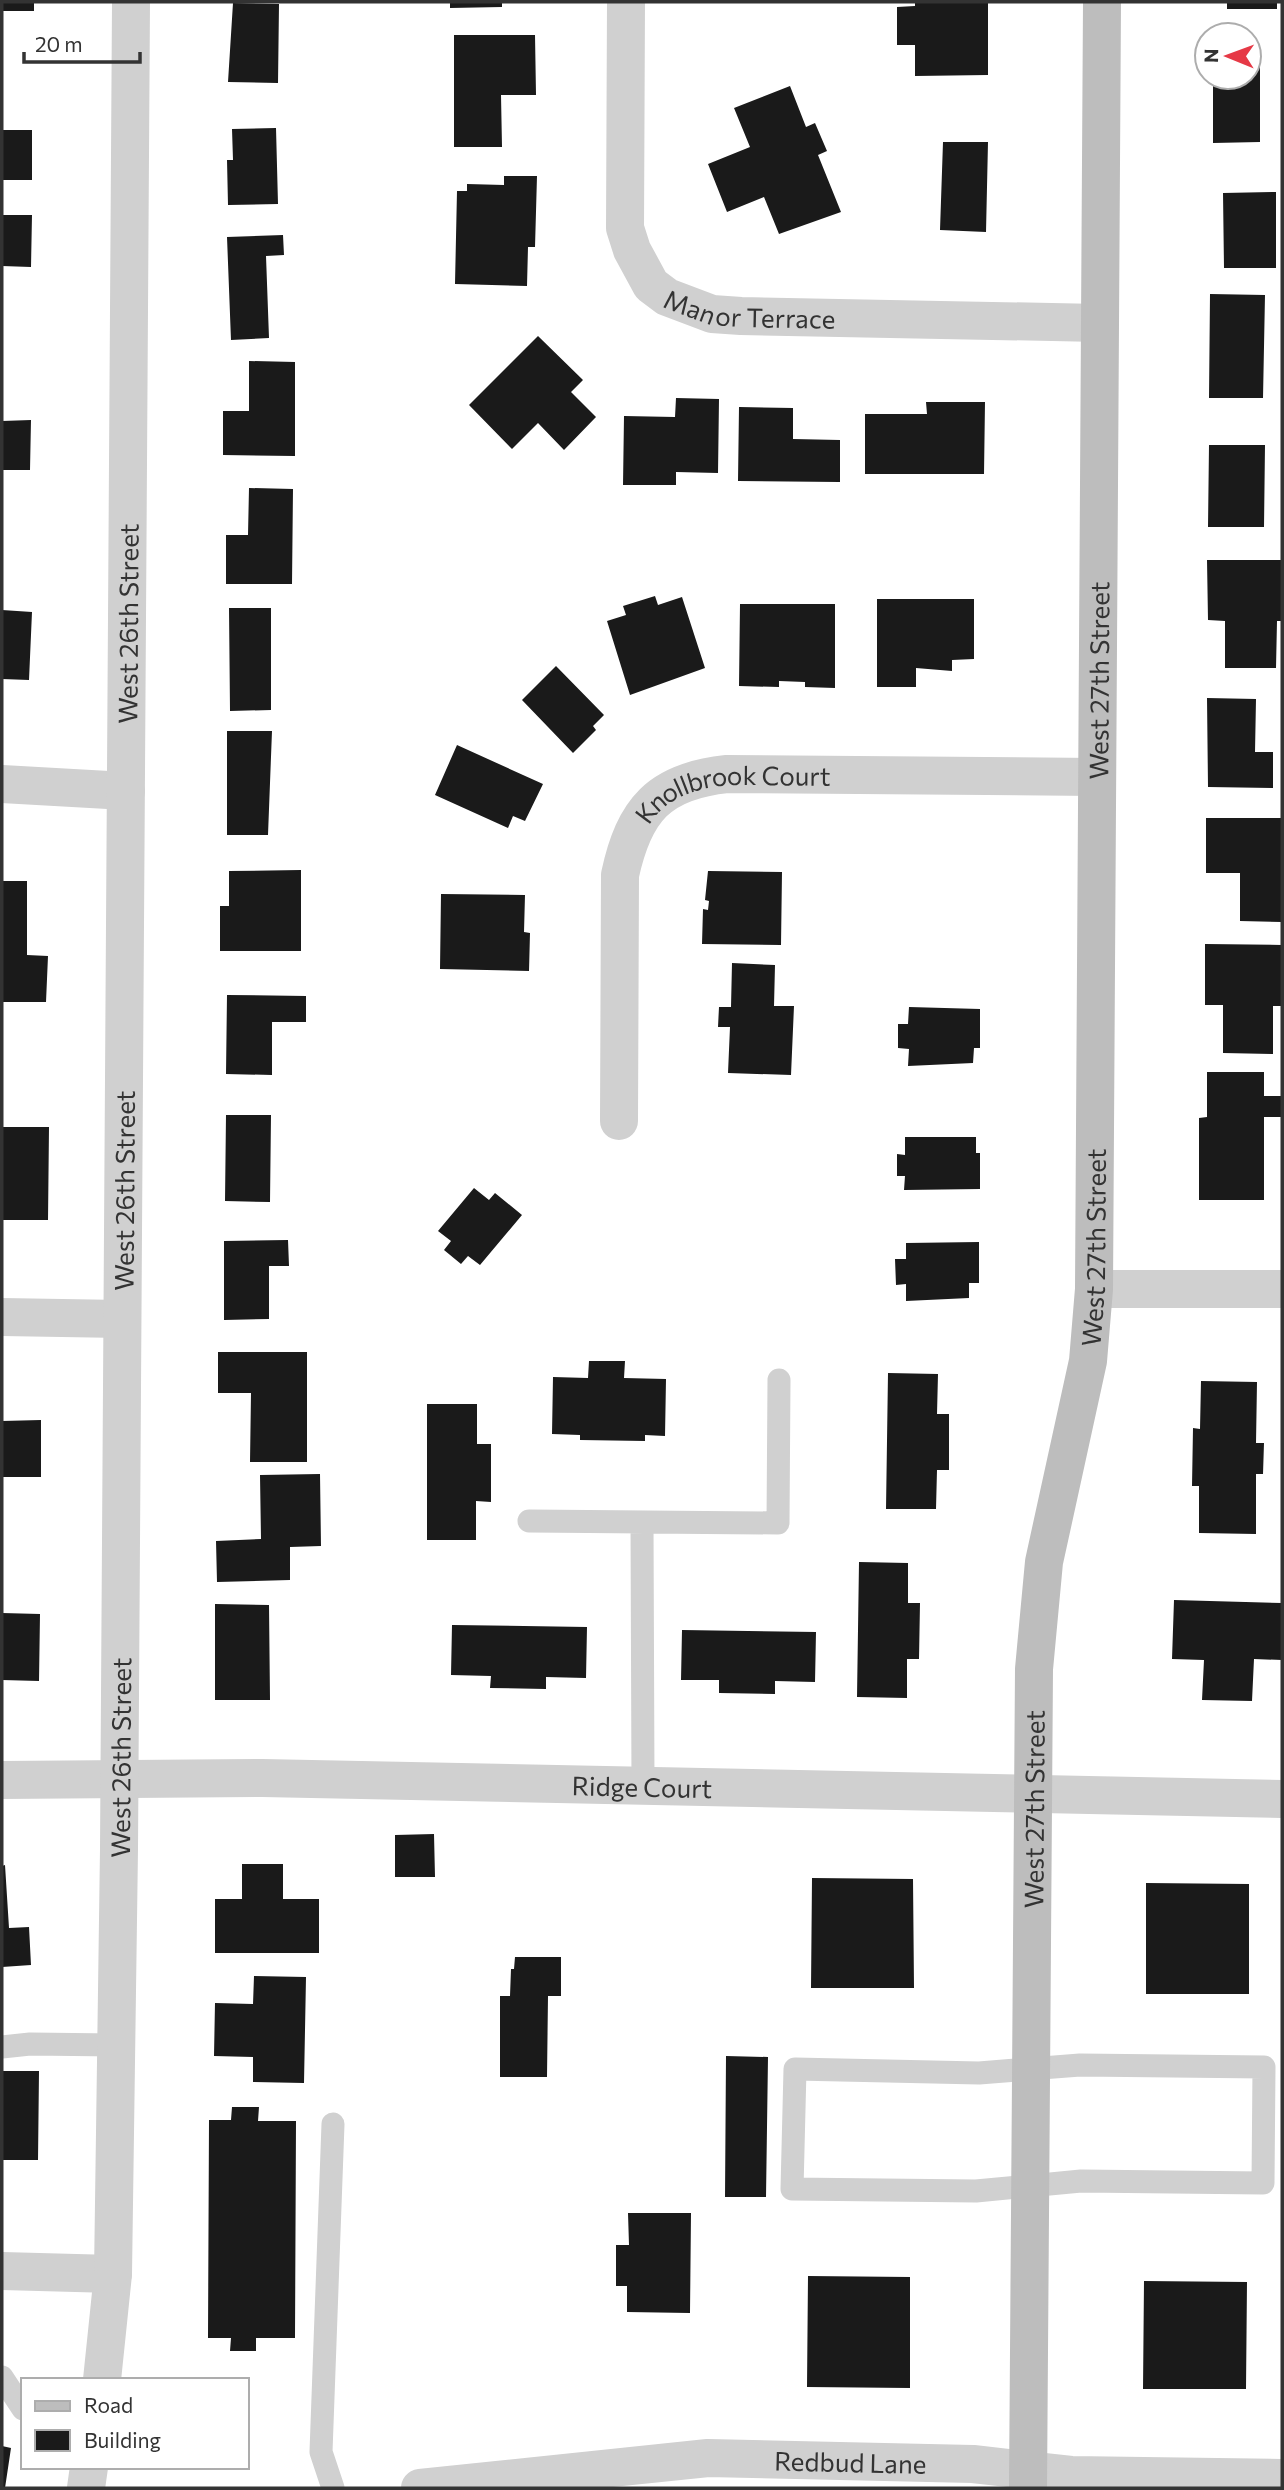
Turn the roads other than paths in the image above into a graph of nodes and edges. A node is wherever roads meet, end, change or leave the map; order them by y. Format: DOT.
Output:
graph roads {
  1 [pos="131,2"];
  2 [pos="626,2"];
  3 [pos="1102,2"];
  4 [pos="1100,323"];
  5 [pos="1097,777"];
  6 [pos="2,784"];
  7 [pos="127,791"];
  8 [pos="619,1122"];
  9 [pos="1094,1289"];
  10 [pos="1282,1289"];
  11 [pos="2,1317"];
  12 [pos="122,1319"];
  13 [pos="779,1380"];
  14 [pos="529,1521"];
  15 [pos="642,1522"];
  16 [pos="120,1779"];
  17 [pos="2,1780"];
  18 [pos="643,1787"];
  19 [pos="1032,1794"];
  20 [pos="1282,1799"];
  21 [pos="116,2045"];
  22 [pos="2,2048"];
  23 [pos="1031,2069"];
  24 [pos="333,2124"];
  25 [pos="1030,2186"];
  26 [pos="2,2271"];
  27 [pos="113,2274"];
  28 [pos="2,2377"];
  29 [pos="102,2378"];
  30 [pos="21,2406"];
  31 [pos="89,2469"];
  32 [pos="1282,2478"];
  33 [pos="1028,2479"];
  34 [pos="86,2488"];
  35 [pos="333,2488"];
  36 [pos="431,2488"];
  1 -- 7 [label="street, West 26th Street"];
  2 -- 4 [label="street, Manor Terrace"];
  3 -- 4 [label="street, West 27th Street"];
  4 -- 5 [label="street, West 27th Street"];
  5 -- 8 [label="street, Knollbrook Court"];
  5 -- 9 [label="street, West 27th Street"];
  6 -- 7 [label="street"];
  7 -- 12 [label="street, West 26th Street"];
  9 -- 10 [label="street"];
  9 -- 19 [label="street, West 27th Street"];
  11 -- 12 [label="street"];
  12 -- 16 [label="street, West 26th Street"];
  13 -- 15 [label="lane"];
  14 -- 15 [label="lane"];
  15 -- 18 [label="lane"];
  16 -- 17 [label="street, Ridge Court"];
  16 -- 18 [label="street, Ridge Court"];
  16 -- 21 [label="street, West 26th Street"];
  18 -- 19 [label="street, Ridge Court"];
  19 -- 20 [label="street, Ridge Court"];
  19 -- 23 [label="street, West 27th Street"];
  21 -- 22 [label="lane"];
  21 -- 27 [label="street, West 26th Street"];
  23 -- 25 [label="street, West 27th Street"];
  23 -- 25 [label="lane"];
  23 -- 25 [label="lane"];
  24 -- 35 [label="lane"];
  25 -- 33 [label="street, West 27th Street"];
  26 -- 27 [label="street"];
  27 -- 29 [label="street, West 26th Street"];
  28 -- 30 [label="lane"];
  31 -- 34 [label="street"];
  32 -- 33 [label="street, Redbud Lane"];
  33 -- 36 [label="street, Redbud Lane"];
}
